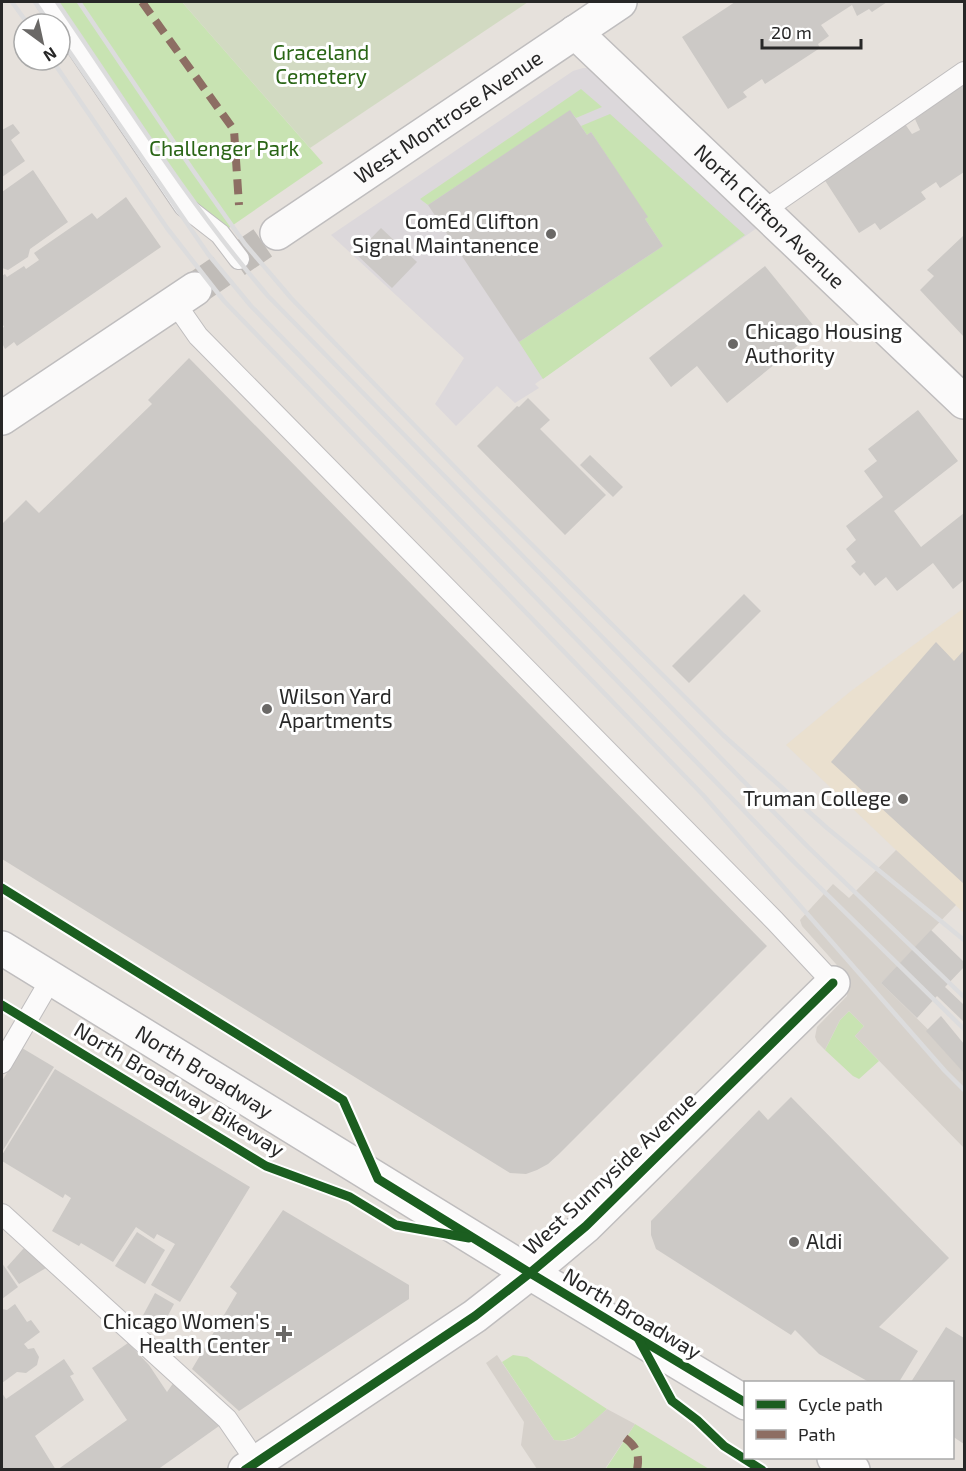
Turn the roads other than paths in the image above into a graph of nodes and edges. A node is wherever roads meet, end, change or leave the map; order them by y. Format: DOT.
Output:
graph roads {
  1 [pos="46,2"];
  2 [pos="620,2"];
  3 [pos="575,32"];
  4 [pos="964,72"];
  5 [pos="763,211"];
  6 [pos="277,233"];
  7 [pos="239,259"];
  8 [pos="185,296"];
  9 [pos="964,402"];
  10 [pos="2,418"];
  11 [pos="2,948"];
  12 [pos="51,979"];
  13 [pos="833,983"];
  14 [pos="2,1063"];
  15 [pos="2,1214"];
  16 [pos="530,1273"];
  17 [pos="744,1402"];
  18 [pos="836,1459"];
  19 [pos="255,1467"];
  20 [pos="853,1470"];
  1 -- 7 [label="lane"];
  2 -- 3 [label="main road, West Montrose Avenue"];
  3 -- 5 [label="main road, North Clifton Avenue"];
  3 -- 6 [label="main road, West Montrose Avenue"];
  4 -- 5 [label="lane"];
  5 -- 9 [label="main road, North Clifton Avenue"];
  8 -- 10 [label="main road"];
  8 -- 13 [label="lane"];
  11 -- 12 [label="main road, North Broadway"];
  12 -- 14 [label="lane"];
  12 -- 16 [label="main road, North Broadway"];
  13 -- 16 [label="main road, West Sunnyside Avenue"];
  15 -- 19 [label="lane"];
  16 -- 17 [label="main road, North Broadway"];
  16 -- 19 [label="main road, West Sunnyside Avenue"];
  18 -- 20 [label="main road"];
}
